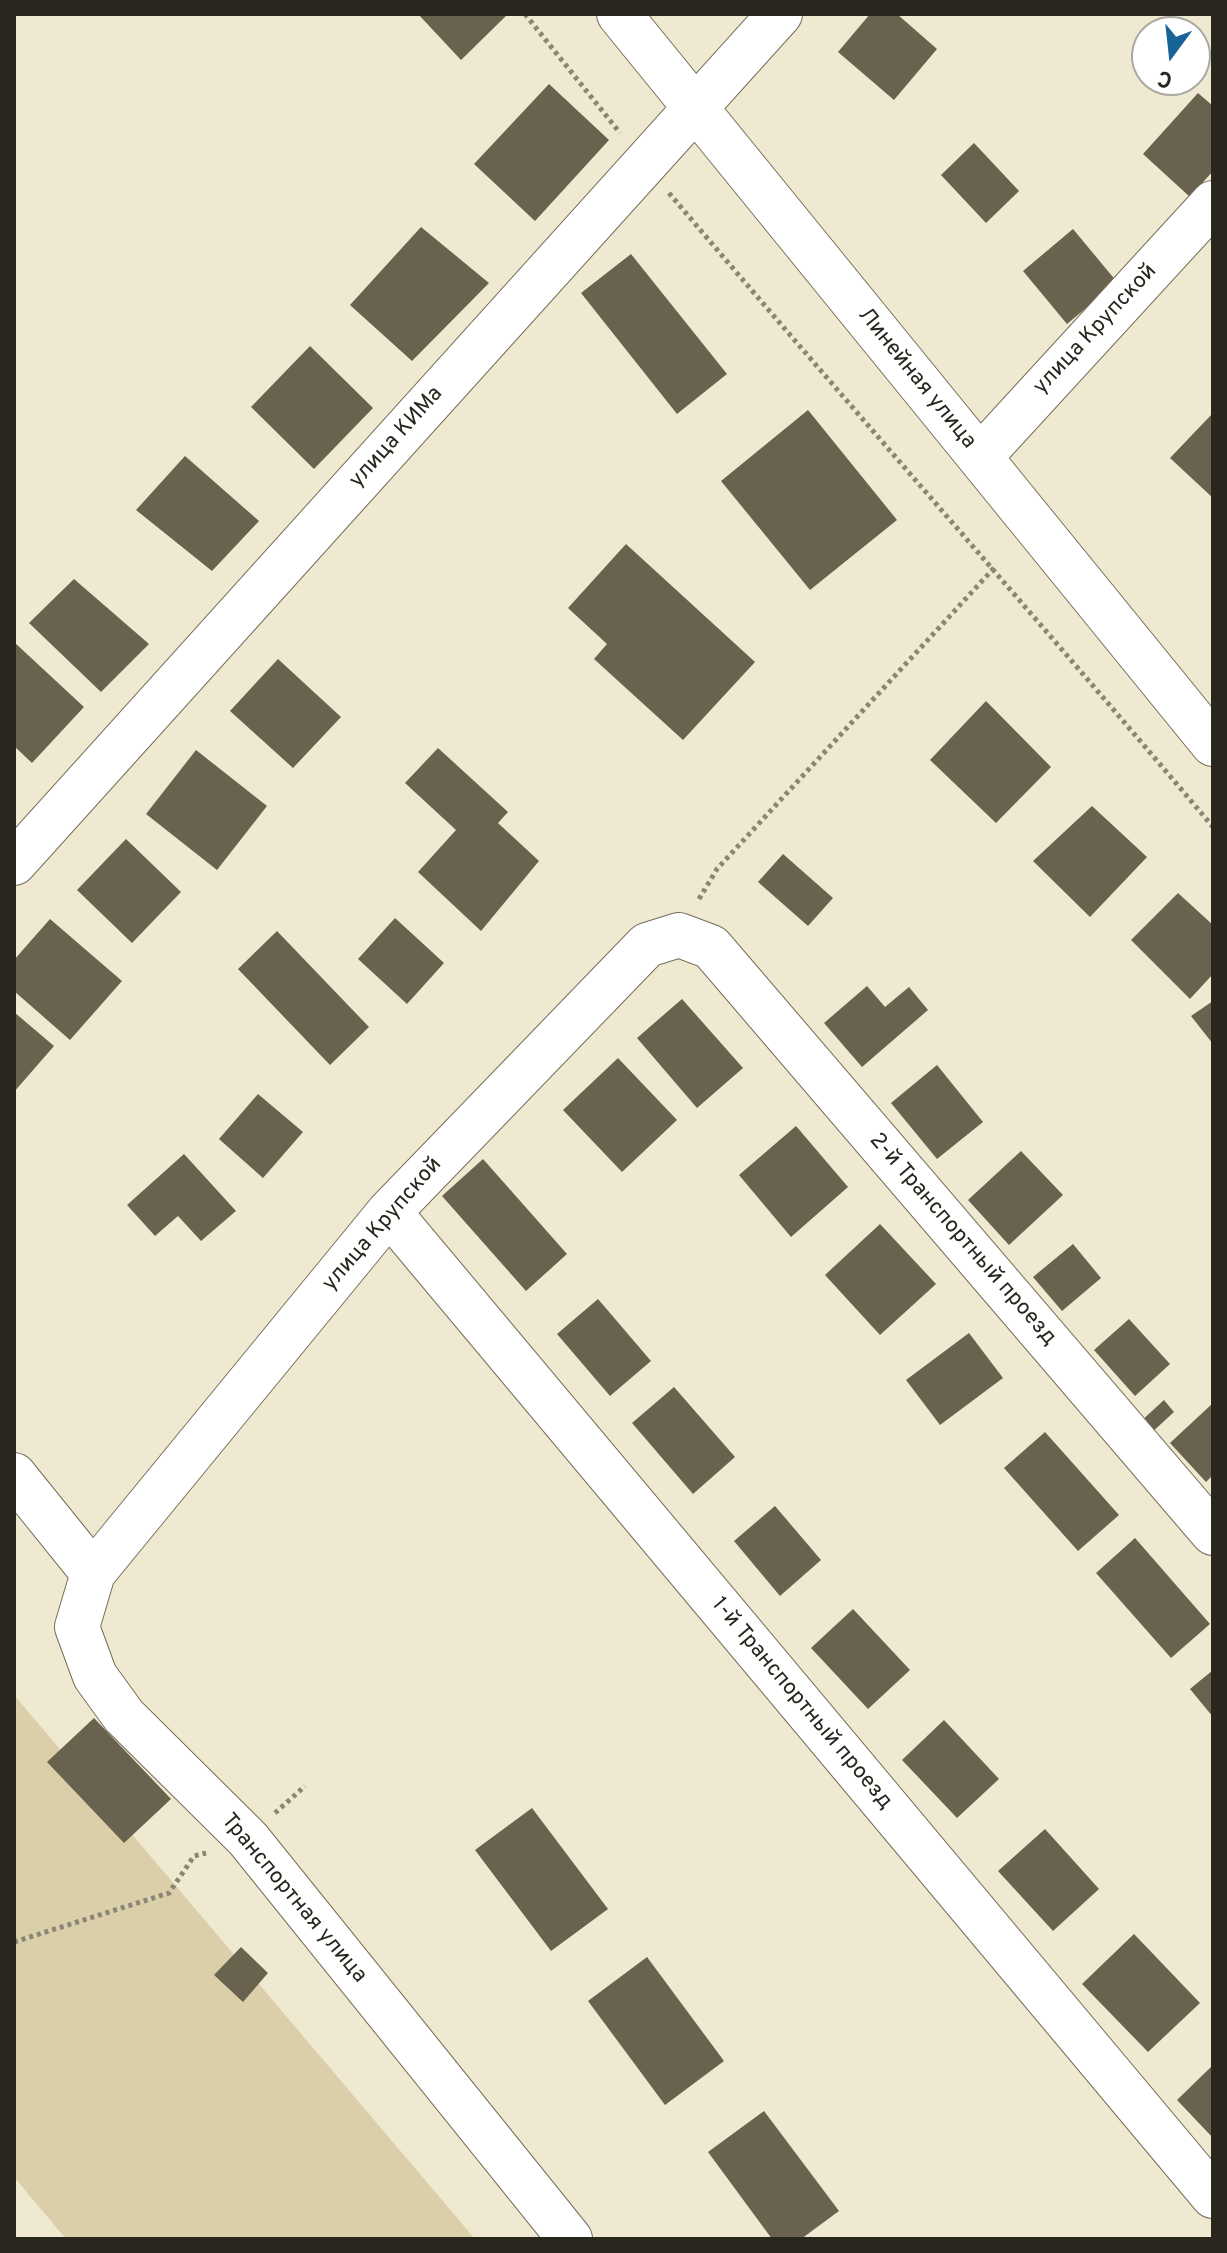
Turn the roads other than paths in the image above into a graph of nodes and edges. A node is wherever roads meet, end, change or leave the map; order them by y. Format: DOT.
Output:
graph roads {
  1 [pos="619,14"];
  2 [pos="780,14"];
  3 [pos="694,106"];
  4 [pos="1213,203"];
  5 [pos="980,457"];
  6 [pos="1213,744"];
  7 [pos="14,863"];
  8 [pos="695,941"];
  9 [pos="389,1212"];
  10 [pos="14,1475"];
  11 [pos="1213,1533"];
  12 [pos="93,1573"];
  13 [pos="1213,2196"];
  14 [pos="570,2239"];
  1 -- 3 [label="street, Линейная улица"];
  2 -- 3 [label="street, улица КИМа"];
  3 -- 5 [label="street, Линейная улица"];
  3 -- 7 [label="street, улица КИМа"];
  4 -- 5 [label="street, улица Крупской"];
  5 -- 6 [label="street, Линейная улица"];
  8 -- 9 [label="street, улица Крупской"];
  8 -- 11 [label="street, 2-й Транспортный проезд"];
  9 -- 12 [label="street, улица Крупской"];
  9 -- 13 [label="street, 1-й Транспортный проезд"];
  10 -- 12 [label="street"];
  12 -- 14 [label="street, Транспортная улица"];
}
